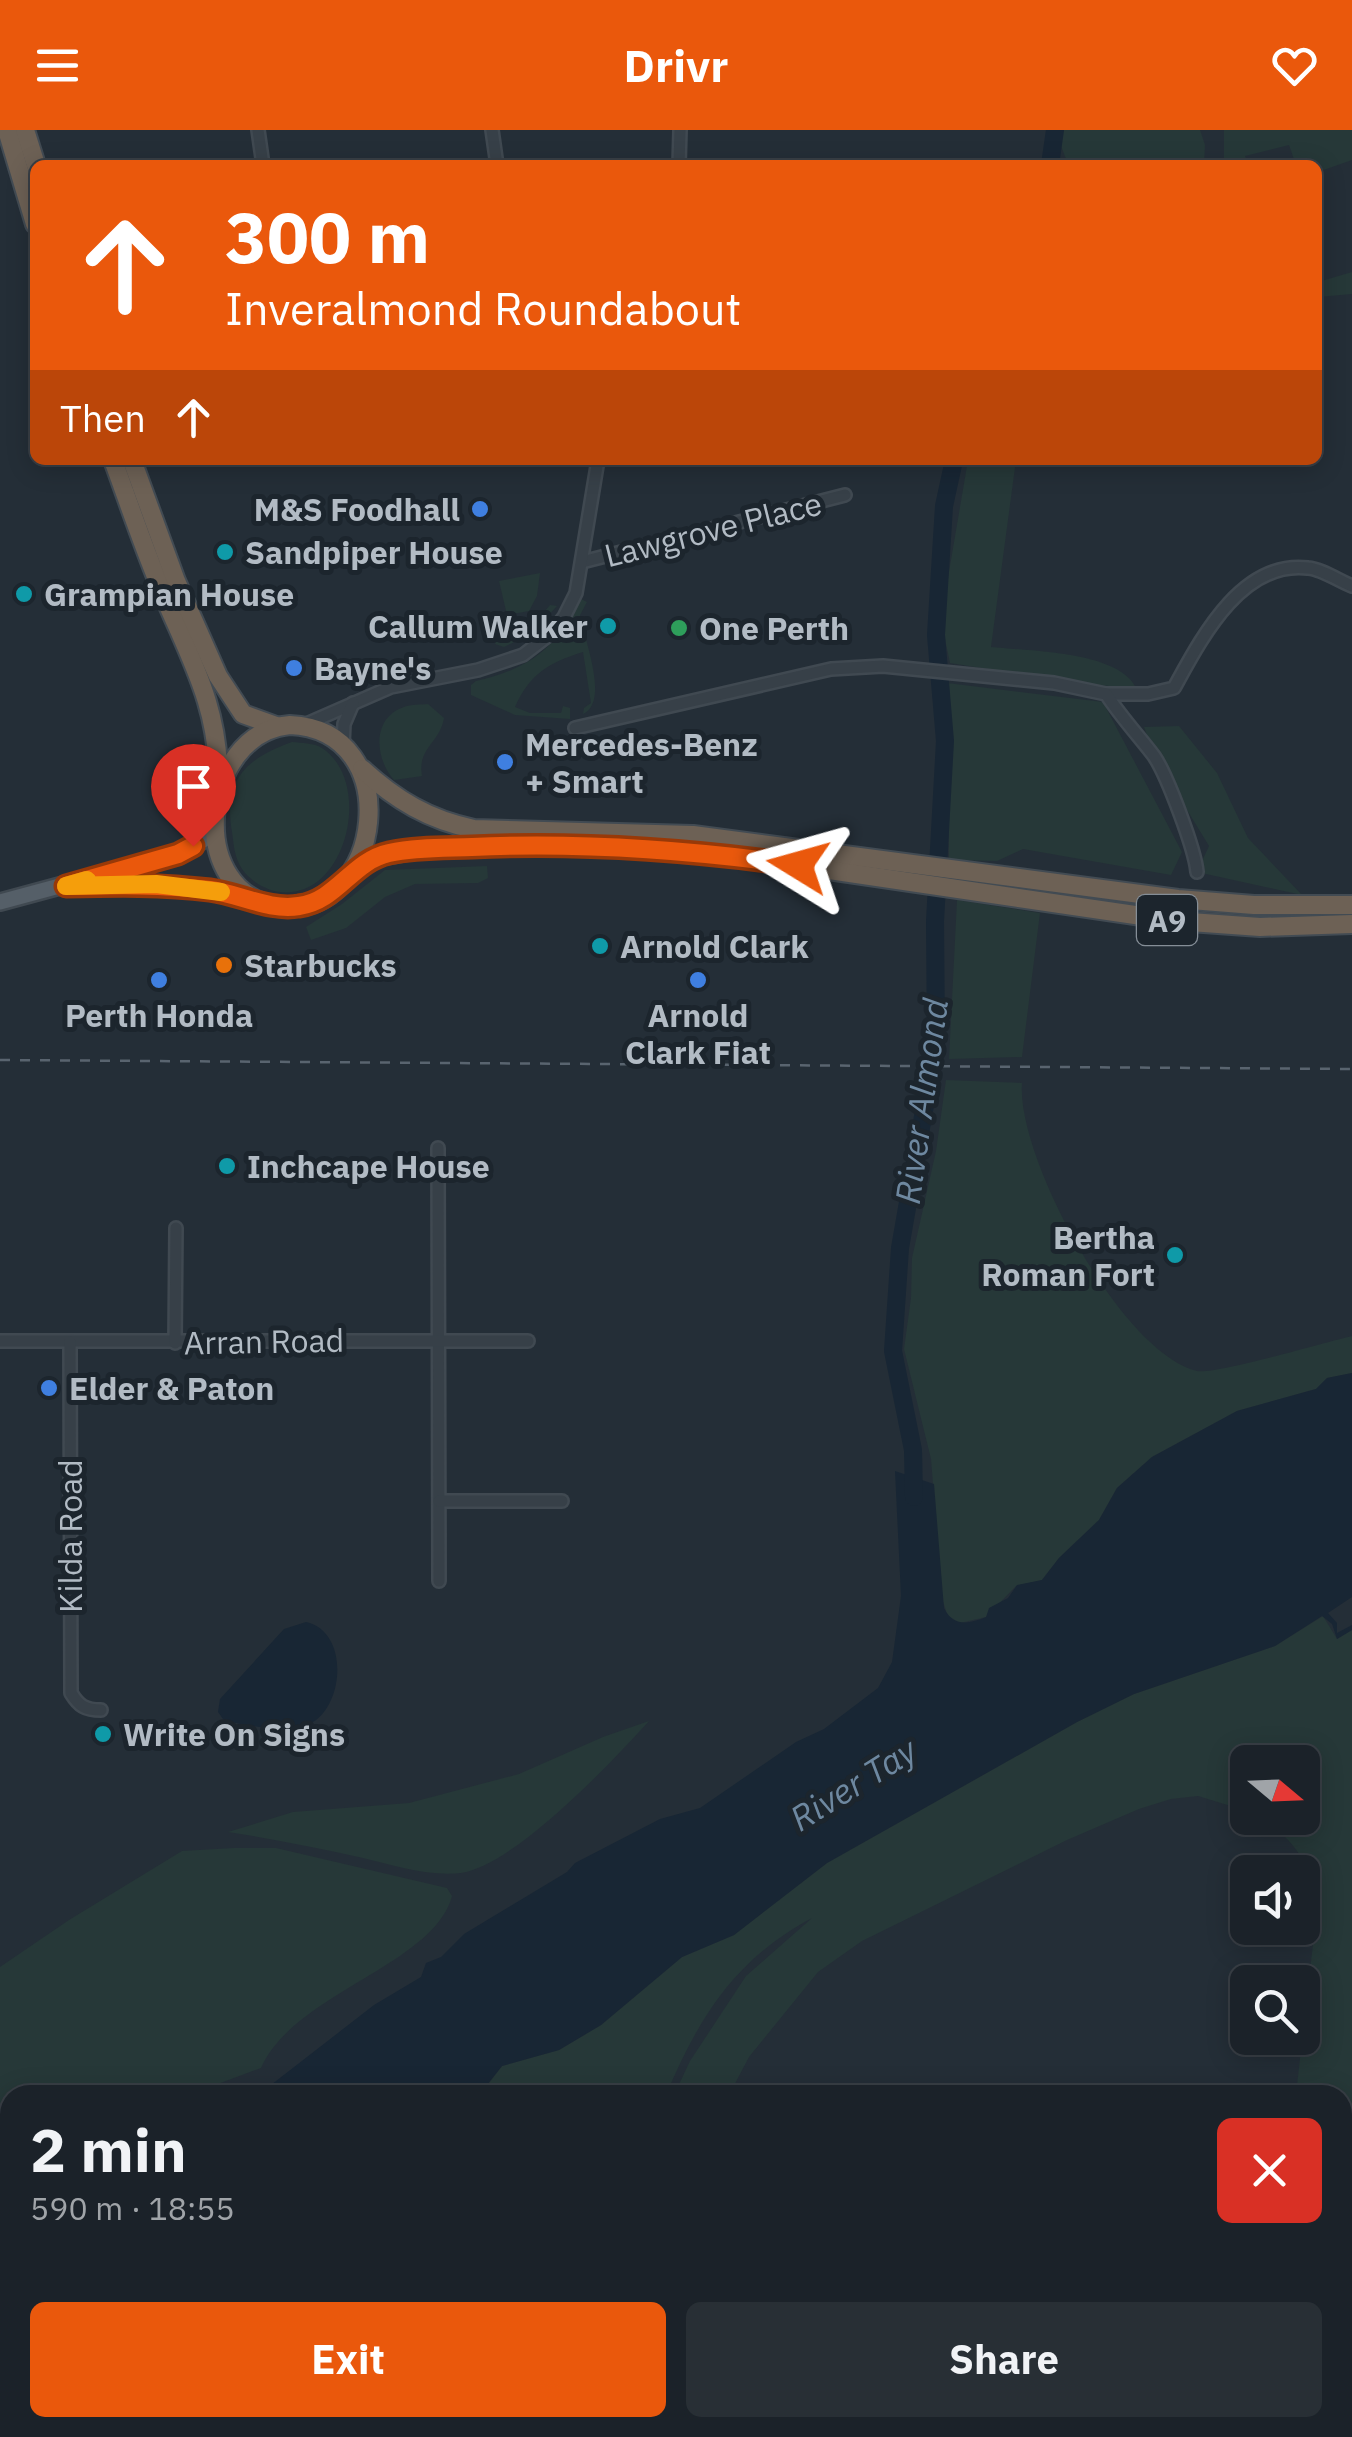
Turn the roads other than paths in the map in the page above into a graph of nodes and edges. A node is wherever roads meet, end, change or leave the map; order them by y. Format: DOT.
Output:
graph roads {
  1 [pos="7,130"];
  2 [pos="25,130"];
  3 [pos="258,130"];
  4 [pos="492,130"];
  5 [pos="680,130"];
  6 [pos="34,160"];
  7 [pos="263,160"];
  8 [pos="496,160"];
  9 [pos="679,160"];
  10 [pos="30,207"];
  11 [pos="115,465"];
  12 [pos="134,465"];
  13 [pos="597,465"];
  14 [pos="845,495"];
  15 [pos="582,562"];
  16 [pos="1352,586"];
  17 [pos="1106,694"];
  18 [pos="353,703"];
  19 [pos="304,725"];
  20 [pos="276,726"];
  21 [pos="575,728"];
  22 [pos="343,746"];
  23 [pos="362,768"];
  24 [pos="217,798"];
  25 [pos="214,824"];
  26 [pos="352,870"];
  27 [pos="896,870"];
  28 [pos="1197,872"];
  29 [pos="985,884"];
  30 [pos="66,886"];
  31 [pos="0,902"];
  32 [pos="268,904"];
  33 [pos="1352,904"];
  34 [pos="1352,924"];
  35 [pos="438,1148"];
  36 [pos="176,1228"];
  37 [pos="439,1340"];
  38 [pos="0,1341"];
  39 [pos="528,1341"];
  40 [pos="70,1342"];
  41 [pos="175,1342"];
  42 [pos="439,1501"];
  43 [pos="562,1501"];
  44 [pos="439,1580"];
  45 [pos="101,1710"];
  1 -- 10 [label="highway"];
  2 -- 6 [label="highway"];
  3 -- 7 [label="street"];
  4 -- 8 [label="street"];
  5 -- 9 [label="street"];
  11 -- 24 [label="highway"];
  12 -- 20 [label="highway"];
  13 -- 15 [label="street"];
  14 -- 15 [label="street, Lawgrove Place"];
  15 -- 18 [label="street"];
  16 -- 17 [label="street"];
  17 -- 21 [label="street"];
  17 -- 28 [label="street"];
  18 -- 19 [label="street"];
  18 -- 22 [label="street"];
  19 -- 20 [label="highway"];
  19 -- 22 [label="highway"];
  20 -- 24 [label="highway"];
  22 -- 23 [label="highway"];
  23 -- 26 [label="highway"];
  23 -- 27 [label="highway, A9"];
  24 -- 25 [label="highway"];
  25 -- 30 [label="main road"];
  25 -- 32 [label="highway"];
  26 -- 27 [label="highway, A9"];
  26 -- 32 [label="highway"];
  27 -- 29 [label="highway, A9"];
  29 -- 33 [label="highway, A9"];
  29 -- 34 [label="highway, A9"];
  30 -- 31 [label="main road"];
  30 -- 32 [label="main road"];
  35 -- 37 [label="street"];
  36 -- 41 [label="street"];
  37 -- 39 [label="street, Arran Road"];
  37 -- 41 [label="street, Arran Road"];
  37 -- 42 [label="street"];
  38 -- 40 [label="street, Arran Road"];
  40 -- 41 [label="street, Arran Road"];
  40 -- 45 [label="street, Kilda Road"];
  42 -- 43 [label="street"];
  42 -- 44 [label="street"];
}
